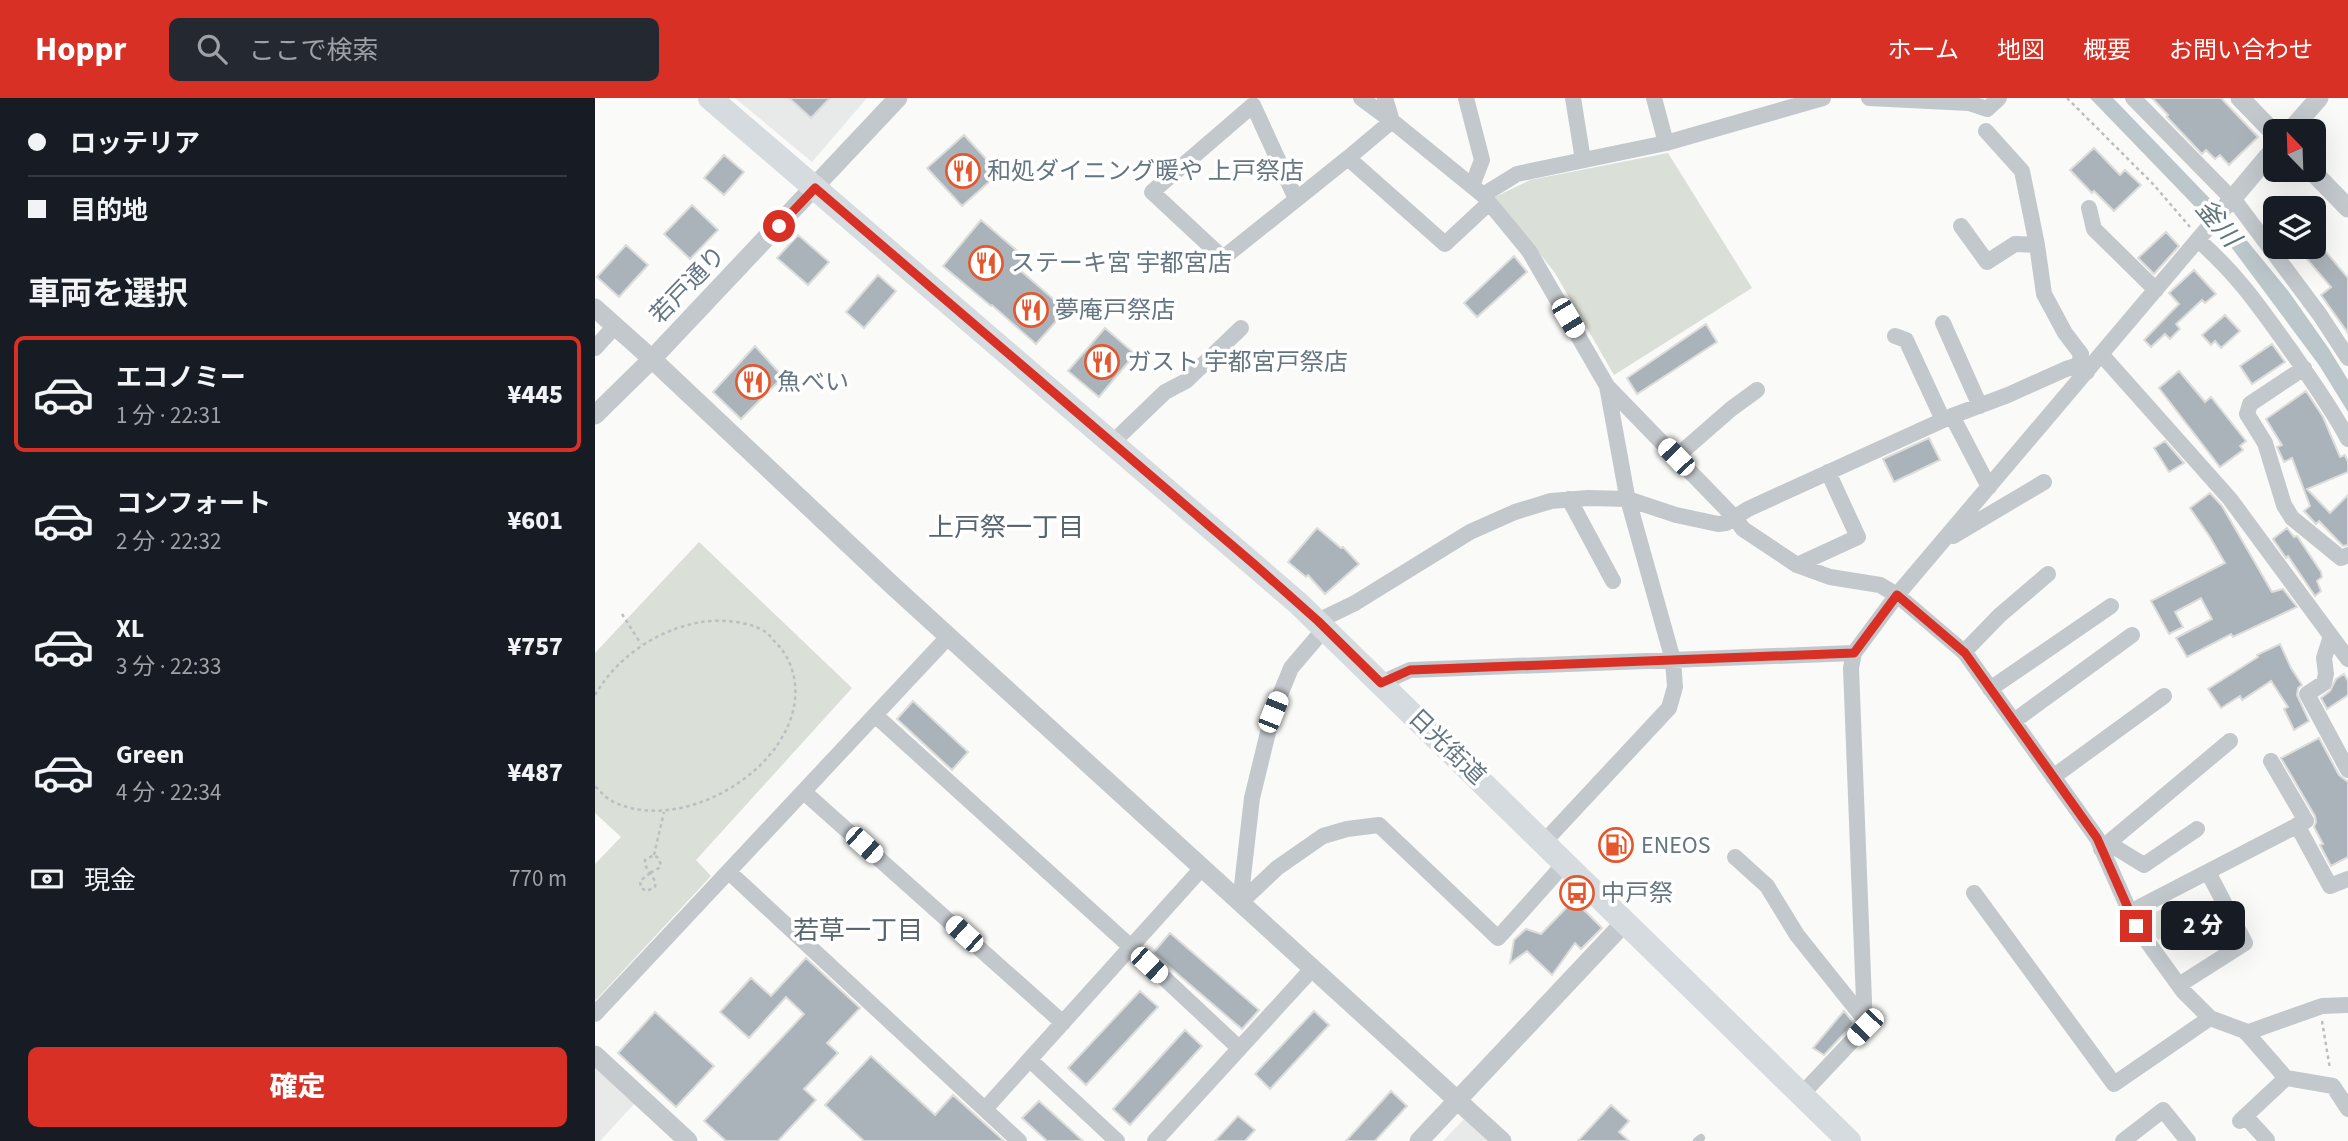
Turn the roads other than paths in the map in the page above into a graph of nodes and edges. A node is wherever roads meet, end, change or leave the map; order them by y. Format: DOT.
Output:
graph roads {
  1 [pos="710,98"];
  2 [pos="898,98"];
  3 [pos="1361,98"];
  4 [pos="1385,98"];
  5 [pos="1466,98"];
  6 [pos="1573,98"];
  7 [pos="1654,98"];
  8 [pos="1823,98"];
  9 [pos="1869,98"];
  10 [pos="1999,98"];
  11 [pos="2133,98"];
  12 [pos="2241,98"];
  13 [pos="2319,98"];
  14 [pos="2301,119"];
  15 [pos="1392,121"];
  16 [pos="2263,121"];
  17 [pos="1986,131"];
  18 [pos="1666,143"];
  19 [pos="1348,158"];
  20 [pos="1583,160"];
  21 [pos="2263,162"];
  22 [pos="2325,182"];
  23 [pos="815,188"];
  24 [pos="1481,195"];
  25 [pos="1296,199"];
  26 [pos="2346,200"];
  27 [pos="2230,202"];
  28 [pos="2089,208"];
  29 [pos="1961,226"];
  30 [pos="2200,238"];
  31 [pos="2037,245"];
  32 [pos="2156,290"];
  33 [pos="595,309"];
  34 [pos="1943,323"];
  35 [pos="615,326"];
  36 [pos="1241,328"];
  37 [pos="1895,336"];
  38 [pos="595,348"];
  39 [pos="2101,354"];
  40 [pos="2348,358"];
  41 [pos="652,359"];
  42 [pos="2083,368"];
  43 [pos="2304,369"];
  44 [pos="1607,386"];
  45 [pos="1757,390"];
  46 [pos="1980,405"];
  47 [pos="595,415"];
  48 [pos="1947,418"];
  49 [pos="2348,439"];
  50 [pos="1112,443"];
  51 [pos="1676,457"];
  52 [pos="1828,472"];
  53 [pos="2044,482"];
  54 [pos="1989,487"];
  55 [pos="1569,499"];
  56 [pos="1628,499"];
  57 [pos="1735,518"];
  58 [pos="1942,542"];
  59 [pos="2348,555"];
  60 [pos="1797,565"];
  61 [pos="2048,574"];
  62 [pos="1613,580"];
  63 [pos="1897,595"];
  64 [pos="2111,606"];
  65 [pos="1322,625"];
  66 [pos="2132,635"];
  67 [pos="949,636"];
  68 [pos="2338,639"];
  69 [pos="1964,652"];
  70 [pos="1854,653"];
  71 [pos="2348,659"];
  72 [pos="1672,660"];
  73 [pos="1381,683"];
  74 [pos="1990,688"];
  75 [pos="2164,696"];
  76 [pos="875,715"];
  77 [pos="2014,721"];
  78 [pos="2230,741"];
  79 [pos="2271,761"];
  80 [pos="2348,770"];
  81 [pos="2053,777"];
  82 [pos="804,792"];
  83 [pos="2297,825"];
  84 [pos="2197,829"];
  85 [pos="1544,842"];
  86 [pos="2105,846"];
  87 [pos="1735,857"];
  88 [pos="1565,863"];
  89 [pos="1202,868"];
  90 [pos="729,872"];
  91 [pos="2208,872"];
  92 [pos="2348,879"];
  93 [pos="1974,893"];
  94 [pos="1240,903"];
  95 [pos="2130,912"];
  96 [pos="1625,922"];
  97 [pos="1132,948"];
  98 [pos="1312,969"];
  99 [pos="2179,985"];
  100 [pos="2348,1005"];
  101 [pos="595,1014"];
  102 [pos="2210,1018"];
  103 [pos="1865,1020"];
  104 [pos="1063,1023"];
  105 [pos="2246,1033"];
  106 [pos="1239,1048"];
  107 [pos="595,1055"];
  108 [pos="1030,1060"];
  109 [pos="2286,1078"];
  110 [pos="1802,1094"];
  111 [pos="1457,1100"];
  112 [pos="2348,1109"];
  113 [pos="985,1110"];
  114 [pos="2267,1140"];
  115 [pos="688,1141"];
  116 [pos="1019,1141"];
  117 [pos="1118,1141"];
  118 [pos="1155,1141"];
  119 [pos="1419,1141"];
  120 [pos="1502,1141"];
  121 [pos="1849,1141"];
  122 [pos="2123,1141"];
  123 [pos="2188,1141"];
  1 -- 23 [label="highway, 日光街道"];
  2 -- 23 [label="street, 若戸通り"];
  3 -- 15 [label="street"];
  4 -- 15 [label="street"];
  5 -- 24 [label="street"];
  6 -- 20 [label="street"];
  7 -- 18 [label="street"];
  8 -- 18 [label="street"];
  9 -- 10 [label="street"];
  11 -- 27 [label="street"];
  12 -- 16 [label="street"];
  13 -- 14 [label="street"];
  15 -- 19 [label="street"];
  15 -- 24 [label="street"];
  17 -- 31 [label="street"];
  18 -- 20 [label="street"];
  19 -- 24 [label="street"];
  19 -- 25 [label="street"];
  20 -- 24 [label="street"];
  21 -- 27 [label="street"];
  22 -- 26 [label="street"];
  23 -- 41 [label="street, 若戸通り"];
  23 -- 50 [label="highway, 日光街道"];
  24 -- 44 [label="street"];
  25 -- 25 [label="street"];
  27 -- 30 [label="street"];
  27 -- 40 [label="street"];
  28 -- 32 [label="street"];
  29 -- 31 [label="street"];
  30 -- 32 [label="street"];
  30 -- 43 [label="street"];
  31 -- 42 [label="street"];
  32 -- 39 [label="street"];
  33 -- 35 [label="street"];
  34 -- 46 [label="street"];
  35 -- 38 [label="street"];
  35 -- 41 [label="street"];
  36 -- 50 [label="street"];
  37 -- 48 [label="street"];
  39 -- 42 [label="street"];
  39 -- 68 [label="street"];
  41 -- 47 [label="street, 若戸通り"];
  41 -- 67 [label="street"];
  42 -- 46 [label="street"];
  42 -- 54 [label="street"];
  43 -- 49 [label="street"];
  43 -- 59 [label="street"];
  44 -- 51 [label="street"];
  44 -- 56 [label="street"];
  45 -- 51 [label="street"];
  46 -- 48 [label="street"];
  48 -- 52 [label="street"];
  48 -- 54 [label="street"];
  50 -- 65 [label="highway, 日光街道"];
  51 -- 57 [label="street"];
  52 -- 57 [label="street"];
  52 -- 60 [label="street"];
  53 -- 58 [label="street"];
  54 -- 58 [label="street"];
  55 -- 56 [label="street"];
  55 -- 62 [label="street"];
  55 -- 65 [label="street"];
  56 -- 57 [label="street"];
  56 -- 72 [label="street"];
  57 -- 60 [label="street"];
  58 -- 63 [label="street"];
  60 -- 63 [label="street"];
  61 -- 69 [label="street"];
  63 -- 69 [label="street"];
  63 -- 70 [label="street"];
  64 -- 74 [label="street"];
  65 -- 73 [label="highway, 日光街道"];
  65 -- 94 [label="street"];
  66 -- 77 [label="street"];
  67 -- 76 [label="street"];
  67 -- 89 [label="street"];
  68 -- 71 [label="street"];
  68 -- 80 [label="street"];
  69 -- 74 [label="street"];
  70 -- 72 [label="street"];
  70 -- 103 [label="street"];
  72 -- 73 [label="street"];
  72 -- 85 [label="street"];
  73 -- 85 [label="highway, 日光街道"];
  74 -- 77 [label="street"];
  75 -- 81 [label="street"];
  76 -- 82 [label="street"];
  76 -- 97 [label="street"];
  77 -- 81 [label="street"];
  78 -- 86 [label="street"];
  79 -- 83 [label="street"];
  81 -- 86 [label="street"];
  82 -- 90 [label="street"];
  82 -- 104 [label="street"];
  83 -- 91 [label="street"];
  83 -- 92 [label="street"];
  84 -- 86 [label="street"];
  85 -- 88 [label="highway, 日光街道"];
  86 -- 95 [label="street"];
  87 -- 103 [label="street"];
  88 -- 94 [label="street"];
  88 -- 96 [label="highway, 日光街道"];
  89 -- 94 [label="street"];
  89 -- 97 [label="street"];
  90 -- 101 [label="street"];
  90 -- 113 [label="street"];
  91 -- 95 [label="street"];
  91 -- 99 [label="street"];
  93 -- 102 [label="street"];
  94 -- 98 [label="street"];
  95 -- 99 [label="street"];
  96 -- 110 [label="highway, 日光街道"];
  96 -- 111 [label="street"];
  97 -- 104 [label="street"];
  97 -- 106 [label="street"];
  98 -- 106 [label="street"];
  98 -- 111 [label="street"];
  99 -- 102 [label="street"];
  100 -- 105 [label="street"];
  102 -- 105 [label="street"];
  103 -- 110 [label="street"];
  104 -- 108 [label="street"];
  105 -- 109 [label="street"];
  106 -- 118 [label="street"];
  107 -- 115 [label="street"];
  108 -- 113 [label="street"];
  108 -- 117 [label="street"];
  109 -- 112 [label="street"];
  109 -- 114 [label="street"];
  110 -- 121 [label="highway, 日光街道"];
  111 -- 119 [label="street"];
  111 -- 120 [label="street"];
  113 -- 116 [label="street"];
  122 -- 123 [label="street"];
}
